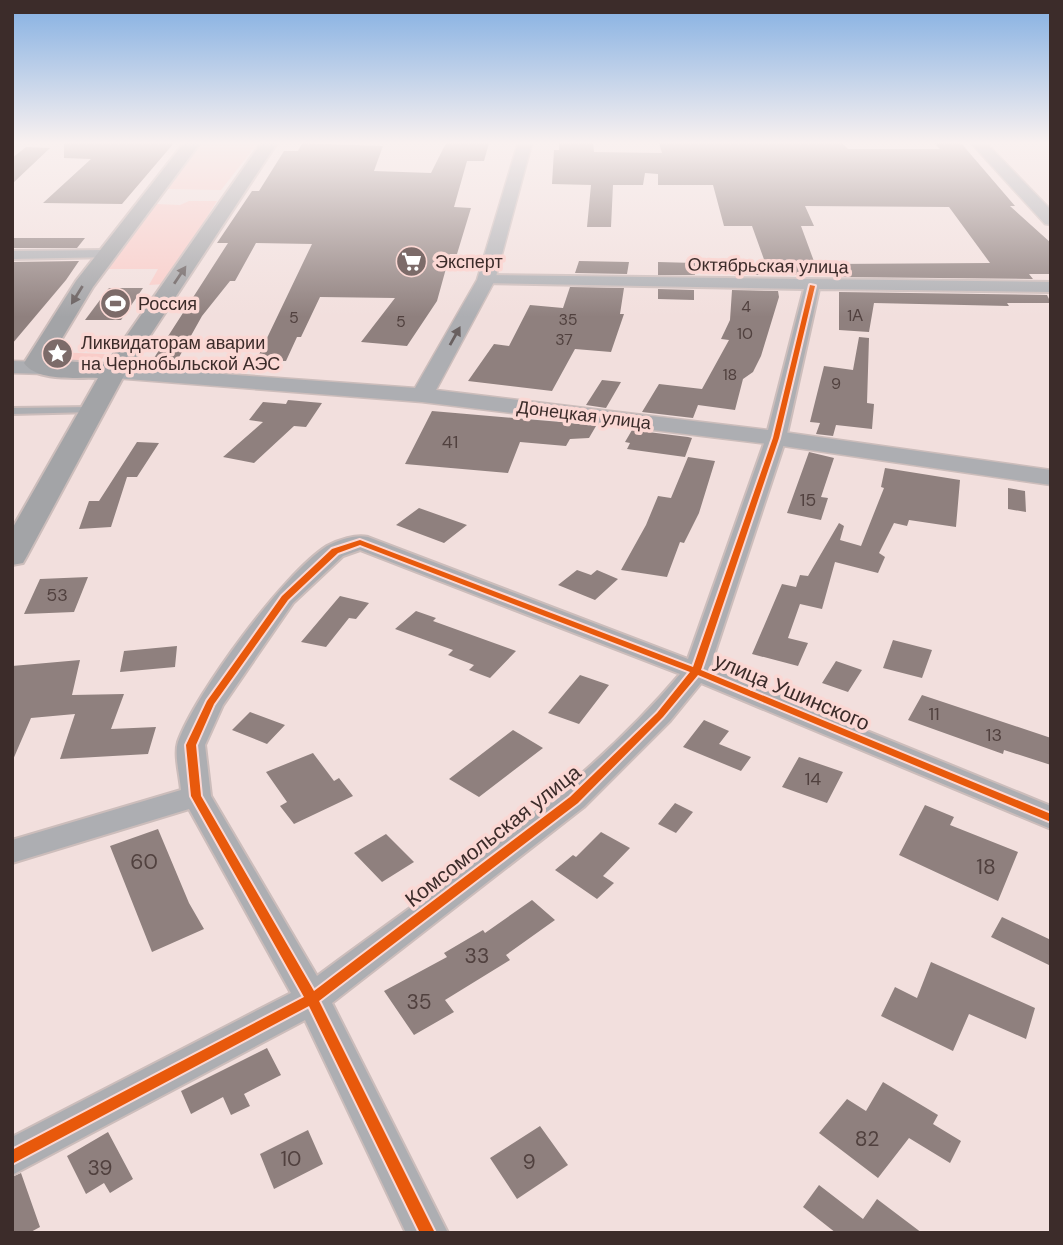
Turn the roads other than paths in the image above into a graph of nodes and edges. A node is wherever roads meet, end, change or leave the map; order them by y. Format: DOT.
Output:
graph roads {
  1 [pos="148,201"];
  2 [pos="230,201"];
  3 [pos="508,201"];
  4 [pos="1033,201"];
  5 [pos="1051,220"];
  6 [pos="108,254"];
  7 [pos="12,255"];
  8 [pos="486,280"];
  9 [pos="812,286"];
  10 [pos="1051,287"];
  11 [pos="32,363"];
  12 [pos="120,363"];
  13 [pos="422,395"];
  14 [pos="91,410"];
  15 [pos="12,411"];
  16 [pos="776,438"];
  17 [pos="1051,478"];
  18 [pos="12,556"];
  19 [pos="696,671"];
  20 [pos="196,796"];
  21 [pos="1051,818"];
  22 [pos="12,852"];
  23 [pos="312,999"];
  24 [pos="12,1157"];
  25 [pos="428,1233"];
  1 -- 6 [label="main road"];
  12 -- 2 [label="main road, one-way"];
  3 -- 8 [label="street"];
  4 -- 5 [label="street"];
  6 -- 7 [label="street"];
  6 -- 11 [label="main road, one-way"];
  8 -- 9 [label="street, Октябрьская улица"];
  13 -- 8 [label="street, one-way"];
  9 -- 10 [label="street, Октябрьская улица"];
  9 -- 16 [label="street, Комсомольская улица"];
  11 -- 12 [label="main road"];
  12 -- 13 [label="street, Донецкая улица"];
  12 -- 14 [label="main road"];
  13 -- 16 [label="street, Донецкая улица"];
  14 -- 15 [label="lane"];
  14 -- 18 [label="main road"];
  16 -- 17 [label="street, Донецкая улица"];
  16 -- 19 [label="street, Комсомольская улица"];
  19 -- 20 [label="street, улица Ушинского"];
  19 -- 21 [label="street, улица Ушинского"];
  19 -- 23 [label="street, Комсомольская улица"];
  20 -- 22 [label="street"];
  20 -- 23 [label="street"];
  23 -- 24 [label="street, Комсомольская улица"];
  23 -- 25 [label="street"];
}
